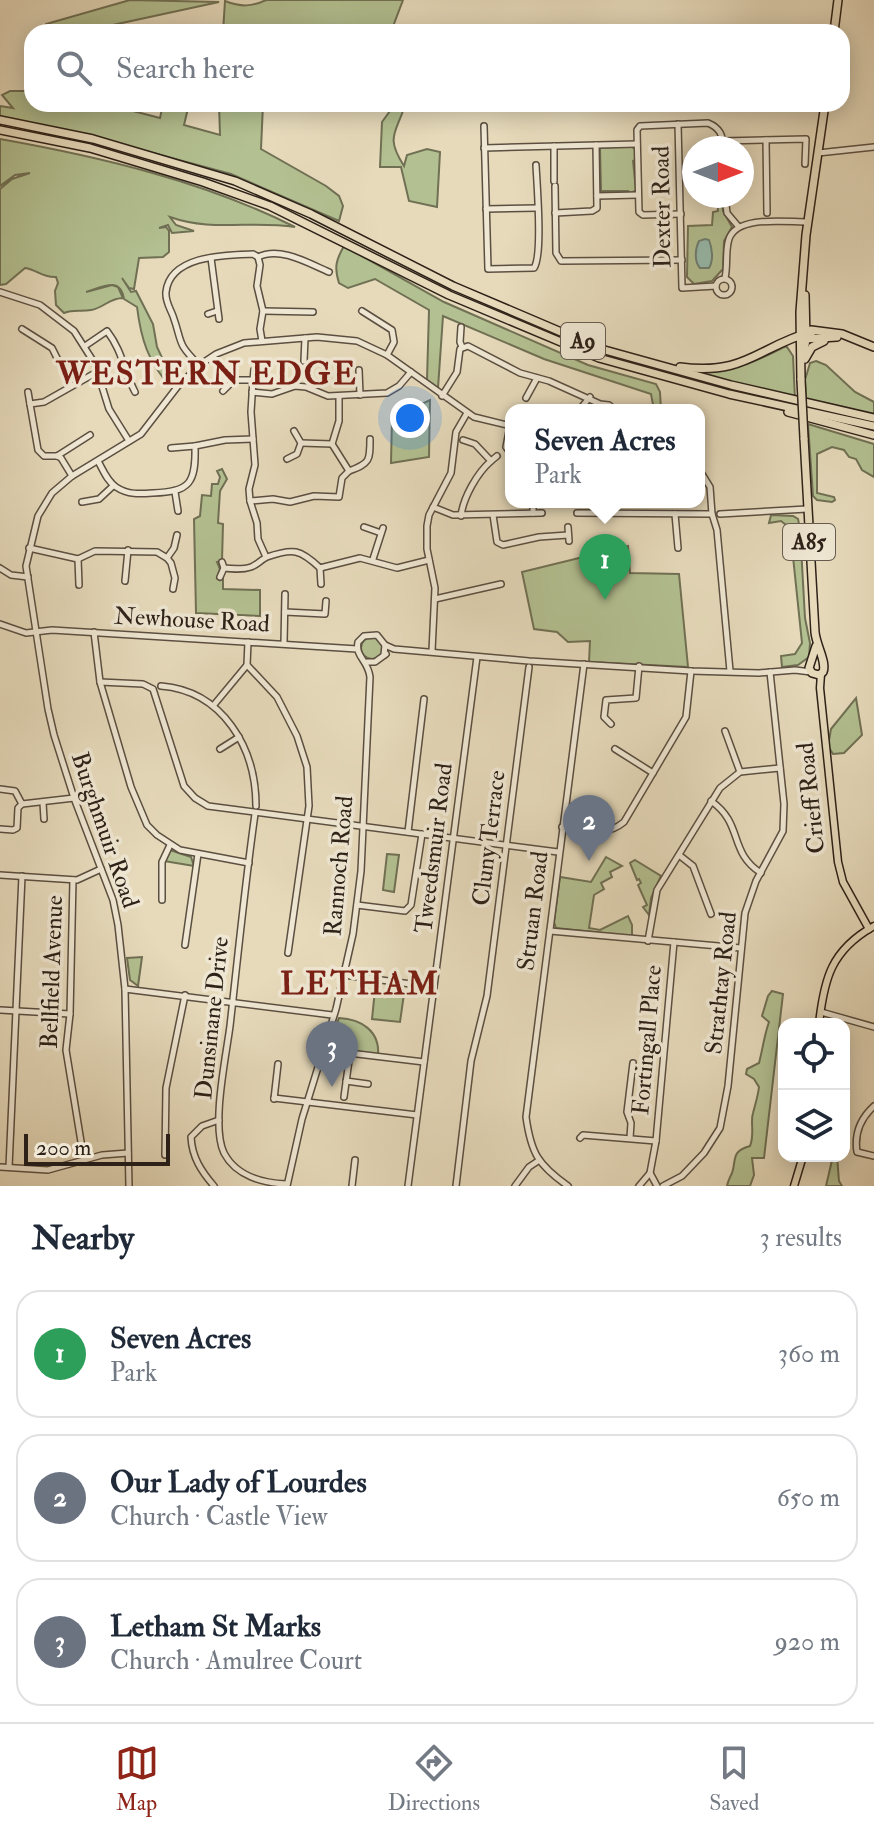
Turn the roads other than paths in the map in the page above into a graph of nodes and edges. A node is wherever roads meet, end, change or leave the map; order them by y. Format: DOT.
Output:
graph roads {
  1 [pos="838,0"];
  2 [pos="835,24"];
  3 [pos="824,112"];
  4 [pos="0,120"];
  5 [pos="678,124"];
  6 [pos="484,126"];
  7 [pos="0,130"];
  8 [pos="720,136"];
  9 [pos="766,140"];
  10 [pos="754,141"];
  11 [pos="637,144"];
  12 [pos="596,145"];
  13 [pos="554,146"];
  14 [pos="874,147"];
  15 [pos="484,148"];
  16 [pos="818,153"];
  17 [pos="805,164"];
  18 [pos="536,165"];
  19 [pos="638,195"];
  20 [pos="597,196"];
  21 [pos="537,208"];
  22 [pos="726,208"];
  23 [pos="486,209"];
  24 [pos="555,213"];
  25 [pos="767,213"];
  26 [pos="681,214"];
  27 [pos="807,222"];
  28 [pos="738,226"];
  29 [pos="258,257"];
  30 [pos="211,258"];
  31 [pos="682,260"];
  32 [pos="329,272"];
  33 [pos="803,277"];
  34 [pos="725,278"];
  35 [pos="716,286"];
  36 [pos="0,292"];
  37 [pos="217,311"];
  38 [pos="263,311"];
  39 [pos="362,311"];
  40 [pos="313,312"];
  41 [pos="208,314"];
  42 [pos="219,319"];
  43 [pos="461,327"];
  44 [pos="22,329"];
  45 [pos="805,336"];
  46 [pos="838,337"];
  47 [pos="305,338"];
  48 [pos="855,340"];
  49 [pos="262,341"];
  50 [pos="85,346"];
  51 [pos="462,347"];
  52 [pos="874,347"];
  53 [pos="387,355"];
  54 [pos="304,361"];
  55 [pos="654,364"];
  56 [pos="802,364"];
  57 [pos="199,365"];
  58 [pos="254,370"];
  59 [pos="359,370"];
  60 [pos="98,372"];
  61 [pos="411,372"];
  62 [pos="537,378"];
  63 [pos="253,380"];
  64 [pos="71,386"];
  65 [pos="223,391"];
  66 [pos="28,392"];
  67 [pos="135,392"];
  68 [pos="252,392"];
  69 [pos="729,394"];
  70 [pos="360,395"];
  71 [pos="339,396"];
  72 [pos="442,396"];
  73 [pos="590,397"];
  74 [pos="526,398"];
  75 [pos="30,404"];
  76 [pos="584,404"];
  77 [pos="600,404"];
  78 [pos="467,413"];
  79 [pos="874,418"];
  80 [pos="505,425"];
  81 [pos="874,426"];
  82 [pos="294,431"];
  83 [pos="90,435"];
  84 [pos="874,435"];
  85 [pos="253,439"];
  86 [pos="370,439"];
  87 [pos="463,440"];
  88 [pos="129,441"];
  89 [pos="301,443"];
  90 [pos="332,444"];
  91 [pos="195,446"];
  92 [pos="171,448"];
  93 [pos="57,456"];
  94 [pos="497,456"];
  95 [pos="287,459"];
  96 [pos="98,461"];
  97 [pos="491,461"];
  98 [pos="349,471"];
  99 [pos="72,476"];
  100 [pos="705,479"];
  101 [pos="113,486"];
  102 [pos="175,492"];
  103 [pos="339,497"];
  104 [pos="347,497"];
  105 [pos="250,501"];
  106 [pos="82,502"];
  107 [pos="433,507"];
  108 [pos="533,508"];
  109 [pos="589,508"];
  110 [pos="807,509"];
  111 [pos="178,511"];
  112 [pos="533,513"];
  113 [pos="542,513"];
  114 [pos="577,513"];
  115 [pos="589,513"];
  116 [pos="675,514"];
  117 [pos="712,514"];
  118 [pos="720,514"];
  119 [pos="493,515"];
  120 [pos="461,516"];
  121 [pos="364,527"];
  122 [pos="568,527"];
  123 [pos="177,535"];
  124 [pos="500,544"];
  125 [pos="29,548"];
  126 [pos="491,548"];
  127 [pos="678,548"];
  128 [pos="128,550"];
  129 [pos="266,557"];
  130 [pos="167,558"];
  131 [pos="78,559"];
  132 [pos="373,559"];
  133 [pos="429,560"];
  134 [pos="0,568"];
  135 [pos="320,568"];
  136 [pos="28,577"];
  137 [pos="220,577"];
  138 [pos="125,581"];
  139 [pos="321,584"];
  140 [pos="501,584"];
  141 [pos="79,585"];
  142 [pos="173,589"];
  143 [pos="285,594"];
  144 [pos="435,599"];
  145 [pos="326,601"];
  146 [pos="285,612"];
  147 [pos="0,624"];
  148 [pos="37,632"];
  149 [pos="94,632"];
  150 [pos="248,642"];
  151 [pos="284,643"];
  152 [pos="385,645"];
  153 [pos="358,646"];
  154 [pos="816,646"];
  155 [pos="394,649"];
  156 [pos="432,651"];
  157 [pos="384,655"];
  158 [pos="477,657"];
  159 [pos="366,661"];
  160 [pos="823,661"];
  161 [pos="375,662"];
  162 [pos="584,664"];
  163 [pos="247,665"];
  164 [pos="639,666"];
  165 [pos="529,667"];
  166 [pos="813,669"];
  167 [pos="691,671"];
  168 [pos="730,671"];
  169 [pos="770,672"];
  170 [pos="370,677"];
  171 [pos="100,682"];
  172 [pos="161,686"];
  173 [pos="424,699"];
  174 [pos="213,706"];
  175 [pos="611,724"];
  176 [pos="725,731"];
  177 [pos="239,737"];
  178 [pos="220,749"];
  179 [pos="615,749"];
  180 [pos="780,768"];
  181 [pos="740,772"];
  182 [pos="653,773"];
  183 [pos="0,789"];
  184 [pos="74,798"];
  185 [pos="711,801"];
  186 [pos="43,803"];
  187 [pos="22,804"];
  188 [pos="256,806"];
  189 [pos="255,814"];
  190 [pos="44,819"];
  191 [pos="305,820"];
  192 [pos="363,827"];
  193 [pos="562,827"];
  194 [pos="0,829"];
  195 [pos="408,832"];
  196 [pos="422,834"];
  197 [pos="453,838"];
  198 [pos="170,845"];
  199 [pos="506,845"];
  200 [pos="558,852"];
  201 [pos="198,854"];
  202 [pos="679,855"];
  203 [pos="249,863"];
  204 [pos="101,869"];
  205 [pos="761,873"];
  206 [pos="0,875"];
  207 [pos="22,876"];
  208 [pos="73,880"];
  209 [pos="162,900"];
  210 [pos="357,905"];
  211 [pos="711,914"];
  212 [pos="872,928"];
  213 [pos="550,931"];
  214 [pos="648,941"];
  215 [pos="674,942"];
  216 [pos="185,945"];
  217 [pos="741,948"];
  218 [pos="288,953"];
  219 [pos="344,975"];
  220 [pos="433,987"];
  221 [pos="125,989"];
  222 [pos="185,995"];
  223 [pos="231,1002"];
  224 [pos="0,1010"];
  225 [pos="16,1011"];
  226 [pos="821,1012"];
  227 [pos="70,1014"];
  228 [pos="332,1015"];
  229 [pos="820,1018"];
  230 [pos="874,1027"];
  231 [pos="324,1050"];
  232 [pos="350,1053"];
  233 [pos="424,1062"];
  234 [pos="633,1063"];
  235 [pos="278,1064"];
  236 [pos="346,1081"];
  237 [pos="368,1084"];
  238 [pos="344,1097"];
  239 [pos="309,1100"];
  240 [pos="874,1106"];
  241 [pos="417,1115"];
  242 [pos="219,1120"];
  243 [pos="580,1138"];
  244 [pos="630,1138"];
  245 [pos="656,1141"];
  246 [pos="128,1153"];
  247 [pos="165,1155"];
  248 [pos="874,1156"];
  249 [pos="84,1160"];
  250 [pos="355,1160"];
  251 [pos="538,1161"];
  252 [pos="801,1162"];
  253 [pos="0,1167"];
  254 [pos="9,1167"];
  255 [pos="650,1173"];
  256 [pos="287,1185"];
  257 [pos="129,1186"];
  258 [pos="214,1186"];
  259 [pos="352,1186"];
  260 [pos="408,1186"];
  261 [pos="456,1186"];
  262 [pos="515,1186"];
  263 [pos="568,1186"];
  264 [pos="639,1186"];
  265 [pos="657,1186"];
  266 [pos="663,1186"];
  267 [pos="794,1186"];
  1 -- 2 [label="highway"];
  3 -- 16 [label="highway, A85"];
  4 -- 55 [label="highway, A9"];
  5 -- 8 [label="street"];
  5 -- 11 [label="street"];
  5 -- 26 [label="street, Dexter Road"];
  6 -- 15 [label="street"];
  7 -- 69 [label="highway, A9"];
  9 -- 10 [label="street"];
  9 -- 17 [label="street"];
  9 -- 25 [label="street"];
  11 -- 12 [label="street"];
  11 -- 19 [label="street"];
  12 -- 13 [label="street"];
  12 -- 20 [label="street"];
  13 -- 15 [label="street"];
  13 -- 24 [label="street"];
  14 -- 16 [label="street"];
  15 -- 23 [label="street"];
  16 -- 27 [label="highway, A85"];
  18 -- 21 [label="street"];
  19 -- 20 [label="street"];
  19 -- 26 [label="street"];
  20 -- 24 [label="street"];
  21 -- 23 [label="street"];
  21 -- 23 [label="street"];
  22 -- 28 [label="street"];
  24 -- 31 [label="street"];
  26 -- 31 [label="street, Dexter Road"];
  27 -- 28 [label="street"];
  27 -- 33 [label="highway, A85"];
  28 -- 34 [label="street"];
  29 -- 30 [label="street"];
  29 -- 32 [label="street"];
  29 -- 38 [label="street"];
  30 -- 37 [label="street"];
  30 -- 57 [label="street"];
  31 -- 35 [label="street, Dexter Road"];
  33 -- 45 [label="highway, A85"];
  33 -- 45 [label="highway, A85"];
  34 -- 35 [label="street"];
  34 -- 35 [label="street"];
  36 -- 50 [label="street"];
  37 -- 41 [label="street"];
  37 -- 42 [label="street"];
  38 -- 40 [label="street"];
  38 -- 49 [label="street"];
  39 -- 53 [label="street"];
  43 -- 51 [label="street"];
  44 -- 64 [label="street"];
  45 -- 46 [label="highway"];
  45 -- 48 [label="highway"];
  45 -- 55 [label="highway, A9"];
  45 -- 56 [label="highway, Crieff Road / A85"];
  46 -- 48 [label="highway"];
  46 -- 56 [label="highway"];
  47 -- 49 [label="street, Burghmuir Road"];
  47 -- 53 [label="street, Burghmuir Road"];
  47 -- 54 [label="street"];
  48 -- 52 [label="highway"];
  49 -- 57 [label="street, Burghmuir Road"];
  50 -- 60 [label="street"];
  50 -- 67 [label="street"];
  51 -- 62 [label="street"];
  51 -- 72 [label="street"];
  53 -- 61 [label="street, Burghmuir Road"];
  55 -- 79 [label="highway, A9"];
  56 -- 110 [label="highway, Crieff Road / A85, bridge"];
  57 -- 88 [label="street, Burghmuir Road"];
  58 -- 63 [label="street"];
  59 -- 70 [label="street"];
  60 -- 64 [label="street"];
  60 -- 88 [label="street"];
  61 -- 70 [label="street"];
  61 -- 72 [label="street, Burghmuir Road"];
  62 -- 73 [label="street"];
  62 -- 74 [label="street"];
  63 -- 65 [label="street"];
  63 -- 68 [label="street"];
  64 -- 75 [label="street"];
  66 -- 75 [label="street"];
  68 -- 71 [label="street"];
  68 -- 85 [label="street"];
  69 -- 81 [label="highway, A9"];
  69 -- 84 [label="highway, A9"];
  70 -- 71 [label="street"];
  71 -- 90 [label="street"];
  72 -- 78 [label="street, Burghmuir Road"];
  73 -- 76 [label="street"];
  73 -- 77 [label="street"];
  75 -- 93 [label="street"];
  78 -- 80 [label="street, Burghmuir Road"];
  78 -- 107 [label="street"];
  82 -- 89 [label="street"];
  83 -- 93 [label="street"];
  85 -- 91 [label="street"];
  85 -- 105 [label="street"];
  86 -- 98 [label="street"];
  87 -- 97 [label="street"];
  88 -- 96 [label="street, Burghmuir Road"];
  89 -- 90 [label="street"];
  89 -- 95 [label="street"];
  90 -- 98 [label="street"];
  91 -- 92 [label="street"];
  91 -- 102 [label="street"];
  93 -- 99 [label="street"];
  94 -- 97 [label="street"];
  96 -- 99 [label="street, Burghmuir Road"];
  96 -- 101 [label="street"];
  97 -- 120 [label="street"];
  98 -- 103 [label="street"];
  99 -- 125 [label="street, Burghmuir Road"];
  100 -- 117 [label="street"];
  101 -- 102 [label="street"];
  101 -- 106 [label="street"];
  102 -- 111 [label="street"];
  103 -- 104 [label="street"];
  103 -- 105 [label="street"];
  105 -- 129 [label="street"];
  107 -- 120 [label="street"];
  107 -- 133 [label="street"];
  108 -- 112 [label="street"];
  109 -- 115 [label="street"];
  110 -- 118 [label="street"];
  110 -- 154 [label="highway, Crieff Road / A85"];
  112 -- 113 [label="street"];
  112 -- 119 [label="street"];
  114 -- 115 [label="street"];
  115 -- 116 [label="street"];
  116 -- 117 [label="street"];
  116 -- 127 [label="street"];
  117 -- 168 [label="street"];
  119 -- 120 [label="street"];
  119 -- 124 [label="street"];
  121 -- 132 [label="street"];
  122 -- 124 [label="street"];
  123 -- 130 [label="street"];
  124 -- 126 [label="street"];
  125 -- 131 [label="street"];
  125 -- 136 [label="street, Burghmuir Road"];
  128 -- 130 [label="street"];
  128 -- 131 [label="street"];
  128 -- 138 [label="street"];
  129 -- 135 [label="street"];
  129 -- 137 [label="street"];
  130 -- 142 [label="street"];
  131 -- 141 [label="street"];
  132 -- 133 [label="street"];
  132 -- 135 [label="street"];
  133 -- 144 [label="street"];
  134 -- 136 [label="street"];
  135 -- 139 [label="street"];
  136 -- 148 [label="street, Burghmuir Road"];
  140 -- 144 [label="street"];
  143 -- 146 [label="street"];
  144 -- 156 [label="street"];
  145 -- 146 [label="street"];
  146 -- 151 [label="street"];
  147 -- 148 [label="street, Newhouse Road"];
  148 -- 149 [label="street, Newhouse Road"];
  148 -- 184 [label="street, Burghmuir Road"];
  149 -- 150 [label="street, Newhouse Road"];
  149 -- 171 [label="street"];
  150 -- 151 [label="street, Newhouse Road"];
  150 -- 163 [label="street"];
  151 -- 153 [label="street, Newhouse Road"];
  152 -- 153 [label="street"];
  152 -- 155 [label="street"];
  152 -- 157 [label="street"];
  153 -- 159 [label="street"];
  154 -- 160 [label="highway, Crieff Road / A85"];
  154 -- 166 [label="highway, Crieff Road / A85"];
  155 -- 156 [label="street"];
  155 -- 157 [label="street"];
  156 -- 158 [label="street"];
  157 -- 161 [label="street"];
  158 -- 162 [label="street"];
  158 -- 197 [label="street, Tweedsmuir Road"];
  159 -- 161 [label="street"];
  159 -- 170 [label="street, Rannoch Road"];
  160 -- 166 [label="highway"];
  160 -- 166 [label="highway"];
  161 -- 170 [label="street, Rannoch Road"];
  162 -- 164 [label="street"];
  162 -- 193 [label="street, Struan Road"];
  163 -- 174 [label="street"];
  163 -- 191 [label="street"];
  164 -- 167 [label="street"];
  164 -- 175 [label="street"];
  165 -- 199 [label="street, Cluny Terrace"];
  166 -- 169 [label="street"];
  166 -- 212 [label="main road, Crieff Road / A85"];
  167 -- 168 [label="street"];
  167 -- 182 [label="street"];
  168 -- 169 [label="street"];
  169 -- 180 [label="street, Strathtay Road"];
  170 -- 192 [label="street, Rannoch Road"];
  171 -- 189 [label="street"];
  171 -- 198 [label="street"];
  172 -- 174 [label="street"];
  173 -- 195 [label="street"];
  174 -- 177 [label="street"];
  176 -- 181 [label="street"];
  177 -- 178 [label="street"];
  177 -- 188 [label="street"];
  179 -- 182 [label="street"];
  180 -- 181 [label="street"];
  180 -- 205 [label="street, Strathtay Road"];
  181 -- 185 [label="street"];
  182 -- 193 [label="street"];
  183 -- 187 [label="street"];
  184 -- 186 [label="street"];
  184 -- 204 [label="street, Burghmuir Road"];
  185 -- 202 [label="street"];
  185 -- 205 [label="street"];
  186 -- 187 [label="street"];
  186 -- 190 [label="street"];
  187 -- 194 [label="street"];
  189 -- 191 [label="street"];
  189 -- 203 [label="street, Dunsinane Drive"];
  191 -- 192 [label="street"];
  191 -- 218 [label="street"];
  192 -- 195 [label="street"];
  192 -- 210 [label="street, Rannoch Road"];
  193 -- 200 [label="street, Struan Road"];
  195 -- 196 [label="street"];
  196 -- 197 [label="street"];
  196 -- 210 [label="street"];
  197 -- 199 [label="street"];
  197 -- 220 [label="street, Tweedsmuir Road"];
  198 -- 201 [label="street"];
  198 -- 209 [label="street"];
  199 -- 200 [label="street"];
  199 -- 261 [label="street, Cluny Terrace"];
  200 -- 213 [label="street, Struan Road"];
  201 -- 203 [label="street"];
  201 -- 216 [label="street"];
  202 -- 211 [label="street"];
  202 -- 214 [label="street"];
  203 -- 223 [label="street, Dunsinane Drive"];
  204 -- 208 [label="street"];
  204 -- 221 [label="street, Burghmuir Road"];
  205 -- 217 [label="street, Strathtay Road"];
  206 -- 207 [label="street"];
  207 -- 208 [label="street"];
  207 -- 225 [label="street"];
  208 -- 227 [label="street, Bellfield Avenue"];
  210 -- 219 [label="street, Rannoch Road"];
  212 -- 226 [label="main road, Crieff Road / A85"];
  213 -- 214 [label="street"];
  213 -- 251 [label="street, Struan Road"];
  214 -- 215 [label="street"];
  215 -- 217 [label="street"];
  215 -- 245 [label="street, Fortingall Place"];
  217 -- 266 [label="street, Strathtay Road"];
  219 -- 220 [label="street"];
  219 -- 228 [label="street, Rannoch Road"];
  220 -- 233 [label="street, Tweedsmuir Road"];
  221 -- 222 [label="street"];
  221 -- 246 [label="street, Burghmuir Road"];
  222 -- 223 [label="street"];
  222 -- 247 [label="street"];
  223 -- 228 [label="street"];
  223 -- 242 [label="street, Dunsinane Drive"];
  224 -- 225 [label="street"];
  225 -- 227 [label="street"];
  225 -- 254 [label="street"];
  226 -- 229 [label="main road, Crieff Road / A85"];
  226 -- 230 [label="street"];
  227 -- 249 [label="street, Bellfield Avenue"];
  228 -- 231 [label="street, Rannoch Road"];
  231 -- 232 [label="street"];
  231 -- 239 [label="street, Rannoch Road"];
  232 -- 233 [label="street"];
  232 -- 236 [label="street"];
  233 -- 241 [label="street, Tweedsmuir Road"];
  234 -- 244 [label="street"];
  235 -- 239 [label="street"];
  236 -- 237 [label="street"];
  236 -- 238 [label="street"];
  239 -- 241 [label="street"];
  239 -- 256 [label="street, Rannoch Road"];
  240 -- 248 [label="street"];
  241 -- 260 [label="street, Tweedsmuir Road"];
  242 -- 256 [label="street, Dunsinane Drive"];
  242 -- 258 [label="street"];
  243 -- 244 [label="street, Fortingall Place"];
  244 -- 245 [label="street, Fortingall Place"];
  245 -- 255 [label="street, Fortingall Place"];
  246 -- 249 [label="street"];
  246 -- 257 [label="street, Burghmuir Road"];
  249 -- 254 [label="street"];
  250 -- 259 [label="street"];
  251 -- 262 [label="street"];
  251 -- 263 [label="street"];
  252 -- 267 [label="main road"];
  253 -- 254 [label="street"];
  255 -- 264 [label="street, Fortingall Place"];
  255 -- 265 [label="street"];
}
